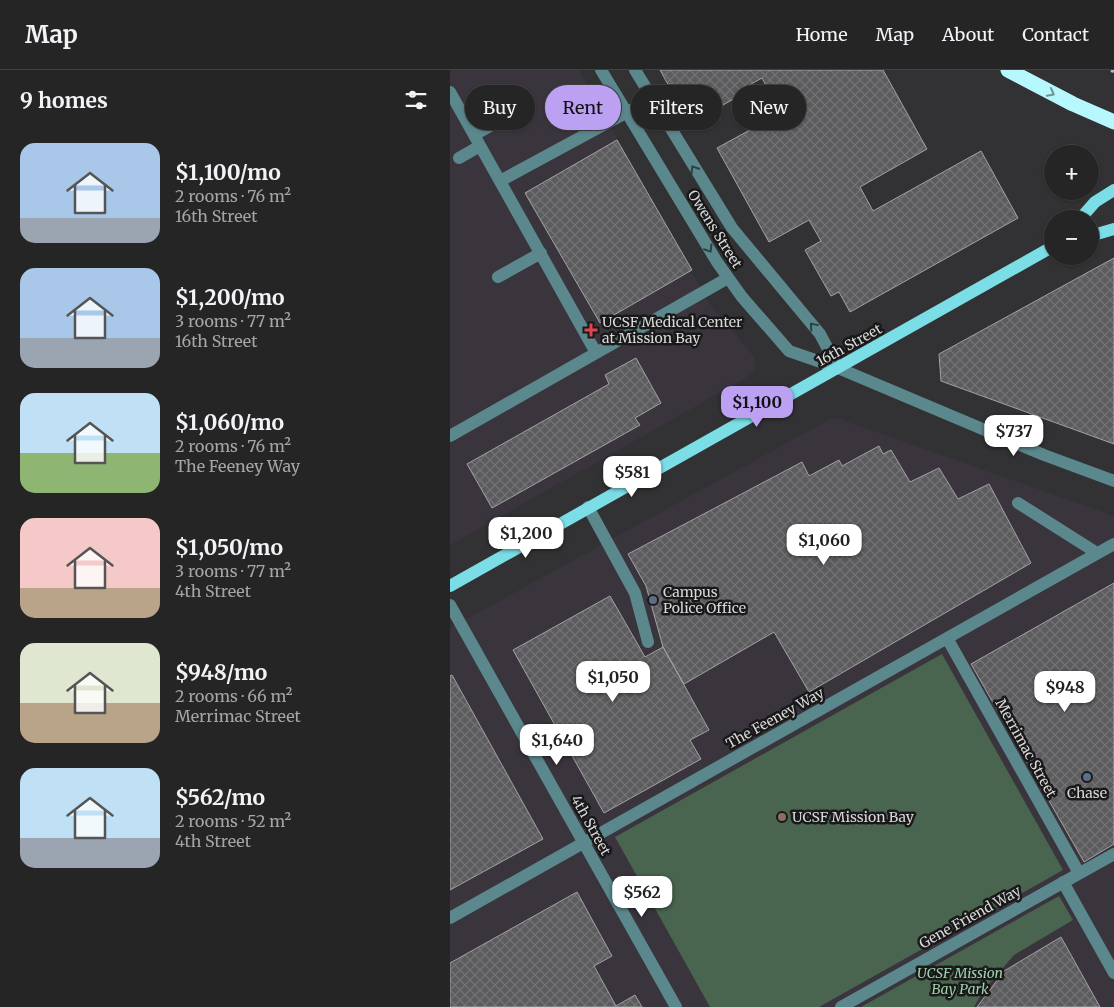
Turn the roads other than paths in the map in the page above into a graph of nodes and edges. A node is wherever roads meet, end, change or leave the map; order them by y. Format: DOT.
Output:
graph roads {
  1 [pos="601,70"];
  2 [pos="636,70"];
  3 [pos="1008,70"];
  4 [pos="644,85"];
  5 [pos="450,94"];
  6 [pos="631,111"];
  7 [pos="626,114"];
  8 [pos="1114,122"];
  9 [pos="486,130"];
  10 [pos="671,130"];
  11 [pos="477,140"];
  12 [pos="459,158"];
  13 [pos="500,181"];
  14 [pos="1114,190"];
  15 [pos="1088,210"];
  16 [pos="1114,229"];
  17 [pos="1099,233"];
  18 [pos="1044,252"];
  19 [pos="541,253"];
  20 [pos="498,277"];
  21 [pos="728,278"];
  22 [pos="595,352"];
  23 [pos="838,368"];
  24 [pos="450,436"];
  25 [pos="1114,481"];
  26 [pos="1018,503"];
  27 [pos="588,507"];
  28 [pos="1114,544"];
  29 [pos="1097,553"];
  30 [pos="450,586"];
  31 [pos="450,605"];
  32 [pos="946,638"];
  33 [pos="648,642"];
  34 [pos="584,842"];
  35 [pos="1114,854"];
  36 [pos="1079,873"];
  37 [pos="1063,882"];
  38 [pos="450,918"];
  39 [pos="1114,973"];
  40 [pos="676,1007"];
  41 [pos="841,1007"];
  1 -- 7 [label="street, Owens Street"];
  2 -- 4 [label="street, Owens Street"];
  3 -- 8 [label="highway, one-way"];
  5 -- 11 [label="street"];
  6 -- 7 [label="street"];
  7 -- 13 [label="street"];
  7 -- 21 [label="street, Owens Street, one-way"];
  9 -- 11 [label="street"];
  23 -- 10 [label="street, Owens Street, one-way"];
  11 -- 12 [label="street"];
  11 -- 13 [label="street"];
  13 -- 19 [label="street"];
  14 -- 15 [label="main road"];
  16 -- 17 [label="main road"];
  18 -- 23 [label="main road, 16th Street"];
  19 -- 20 [label="street"];
  19 -- 22 [label="street"];
  21 -- 22 [label="street"];
  21 -- 23 [label="street, Owens Street"];
  22 -- 24 [label="street"];
  23 -- 25 [label="street, Owens Street"];
  23 -- 27 [label="main road, 16th Street"];
  26 -- 29 [label="street"];
  27 -- 30 [label="main road, 16th Street"];
  27 -- 33 [label="street"];
  28 -- 29 [label="street, The Feeney Way"];
  29 -- 32 [label="street, The Feeney Way"];
  31 -- 34 [label="street, 4th Street"];
  32 -- 34 [label="street, The Feeney Way"];
  32 -- 36 [label="street, Merrimac Street"];
  34 -- 38 [label="street, The Feeney Way"];
  34 -- 40 [label="street, 4th Street"];
  35 -- 36 [label="street, Gene Friend Way"];
  36 -- 37 [label="street, Gene Friend Way"];
  37 -- 39 [label="street"];
  37 -- 41 [label="street, Gene Friend Way"];
}
